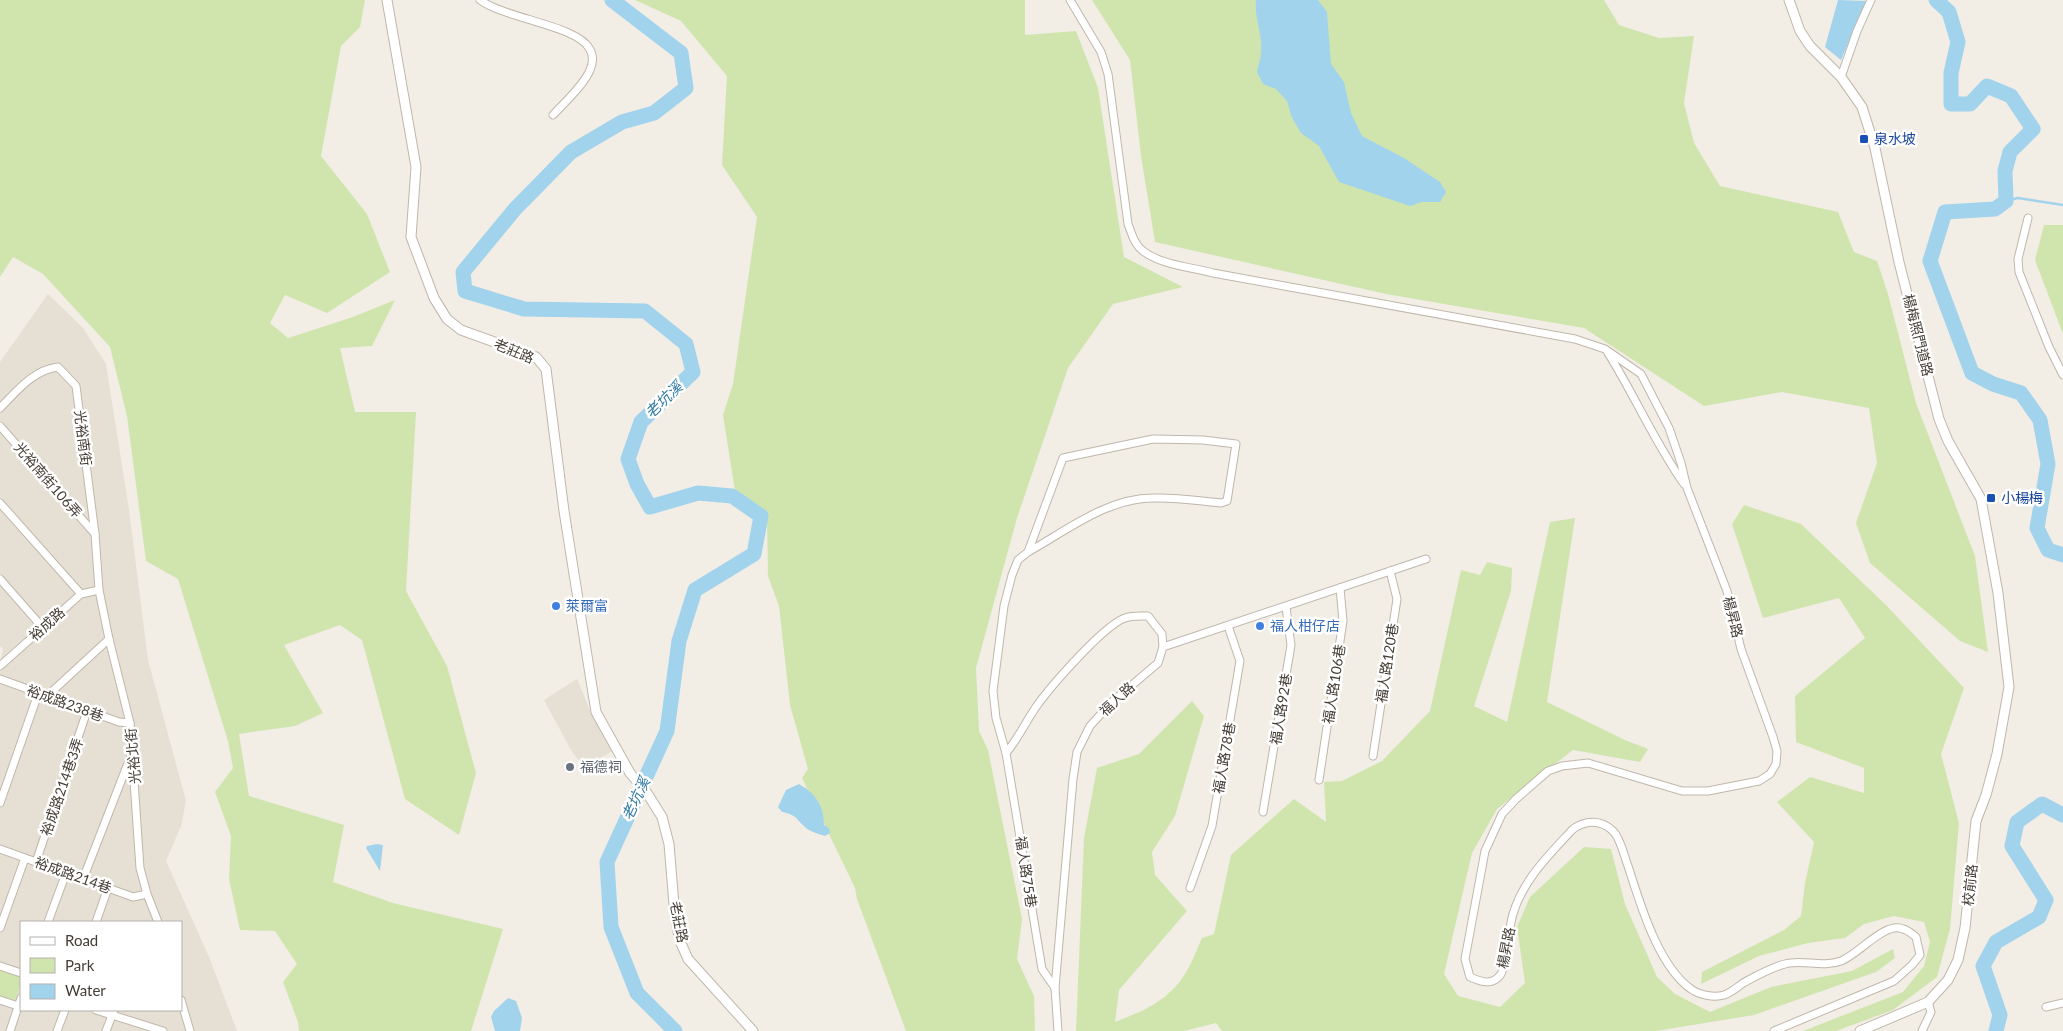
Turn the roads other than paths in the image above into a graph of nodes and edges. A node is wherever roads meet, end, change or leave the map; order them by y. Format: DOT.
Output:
graph roads {
  1 [pos="387,0"];
  2 [pos="480,0"];
  3 [pos="1070,0"];
  4 [pos="1789,0"];
  5 [pos="1871,0"];
  6 [pos="1841,77"];
  7 [pos="553,115"];
  8 [pos="2028,218"];
  9 [pos="1605,349"];
  10 [pos="2063,375"];
  11 [pos="0,408"];
  12 [pos="0,426"];
  13 [pos="1687,488"];
  14 [pos="0,503"];
  15 [pos="95,534"];
  16 [pos="1028,552"];
  17 [pos="1426,559"];
  18 [pos="1390,571"];
  19 [pos="0,579"];
  20 [pos="1340,588"];
  21 [pos="99,590"];
  22 [pos="81,594"];
  23 [pos="1286,607"];
  24 [pos="1228,626"];
  25 [pos="43,628"];
  26 [pos="108,640"];
  27 [pos="1163,648"];
  28 [pos="0,664"];
  29 [pos="0,679"];
  30 [pos="2009,687"];
  31 [pos="38,694"];
  32 [pos="46,697"];
  33 [pos="88,711"];
  34 [pos="130,723"];
  35 [pos="133,750"];
  36 [pos="1006,753"];
  37 [pos="1373,756"];
  38 [pos="1319,780"];
  39 [pos="0,803"];
  40 [pos="1263,812"];
  41 [pos="0,849"];
  42 [pos="25,858"];
  43 [pos="36,862"];
  44 [pos="66,873"];
  45 [pos="83,879"];
  46 [pos="108,888"];
  47 [pos="1190,888"];
  48 [pos="147,894"];
  49 [pos="155,920"];
  50 [pos="48,921"];
  51 [pos="96,921"];
  52 [pos="0,928"];
  53 [pos="0,966"];
  54 [pos="20,973"];
  55 [pos="1055,988"];
  56 [pos="0,1000"];
  57 [pos="20,1001"];
  58 [pos="1928,1002"];
  59 [pos="182,1003"];
  60 [pos="2063,1003"];
  61 [pos="18,1006"];
  62 [pos="2046,1006"];
  63 [pos="65,1011"];
  64 [pos="113,1012"];
  65 [pos="154,1030"];
  66 [pos="10,1031"];
  67 [pos="57,1031"];
  68 [pos="106,1031"];
  69 [pos="163,1031"];
  70 [pos="190,1031"];
  71 [pos="753,1031"];
  72 [pos="1058,1031"];
  73 [pos="1774,1031"];
  74 [pos="1860,1031"];
  75 [pos="1922,1031"];
  1 -- 71 [label="street, 老莊路"];
  2 -- 7 [label="street"];
  3 -- 9 [label="street"];
  4 -- 6 [label="street, 楊梅照門道路"];
  5 -- 6 [label="street"];
  6 -- 30 [label="street, 楊梅照門道路"];
  8 -- 10 [label="street"];
  9 -- 13 [label="street"];
  9 -- 13 [label="street"];
  11 -- 15 [label="street, 光裕南街"];
  12 -- 15 [label="street, 光裕南街106弄"];
  13 -- 73 [label="street, 楊昇路"];
  14 -- 22 [label="street"];
  15 -- 21 [label="street, 光裕南街"];
  16 -- 16 [label="street"];
  16 -- 36 [label="street, 福人路75巷"];
  17 -- 18 [label="street"];
  18 -- 20 [label="street"];
  18 -- 37 [label="street, 福人路120巷"];
  19 -- 25 [label="street"];
  20 -- 23 [label="street"];
  20 -- 38 [label="street, 福人路106巷"];
  21 -- 22 [label="street, 裕成路"];
  21 -- 26 [label="street, 光裕北街"];
  22 -- 25 [label="street, 裕成路"];
  23 -- 24 [label="street"];
  23 -- 40 [label="street, 福人路92巷"];
  24 -- 27 [label="street"];
  24 -- 47 [label="street, 福人路78巷"];
  25 -- 28 [label="street, 裕成路"];
  26 -- 32 [label="street"];
  26 -- 34 [label="street, 光裕北街"];
  27 -- 36 [label="street"];
  27 -- 55 [label="street, 福人路"];
  29 -- 31 [label="street, 裕成路238巷"];
  30 -- 58 [label="street, 校前路"];
  31 -- 32 [label="street, 裕成路238巷"];
  31 -- 39 [label="street"];
  32 -- 33 [label="street, 裕成路238巷"];
  33 -- 34 [label="street, 裕成路238巷"];
  33 -- 43 [label="street, 裕成路214巷3弄"];
  34 -- 35 [label="street, 光裕北街"];
  35 -- 45 [label="street"];
  35 -- 48 [label="street, 光裕北街"];
  36 -- 55 [label="street, 福人路75巷"];
  41 -- 42 [label="street, 裕成路214巷"];
  42 -- 43 [label="street, 裕成路214巷"];
  42 -- 52 [label="street"];
  43 -- 44 [label="street, 裕成路214巷"];
  44 -- 45 [label="street, 裕成路214巷"];
  44 -- 50 [label="street"];
  45 -- 46 [label="street, 裕成路214巷"];
  46 -- 48 [label="street, 裕成路214巷"];
  46 -- 51 [label="street"];
  48 -- 49 [label="street, 光裕北街"];
  53 -- 54 [label="street"];
  55 -- 72 [label="street, 福人路"];
  56 -- 61 [label="street"];
  57 -- 61 [label="street"];
  58 -- 74 [label="street, 校前路"];
  58 -- 75 [label="street"];
  59 -- 70 [label="street"];
  60 -- 62 [label="street"];
  61 -- 66 [label="street"];
  63 -- 67 [label="street"];
  64 -- 65 [label="street"];
  64 -- 68 [label="street"];
  65 -- 69 [label="street"];
}
